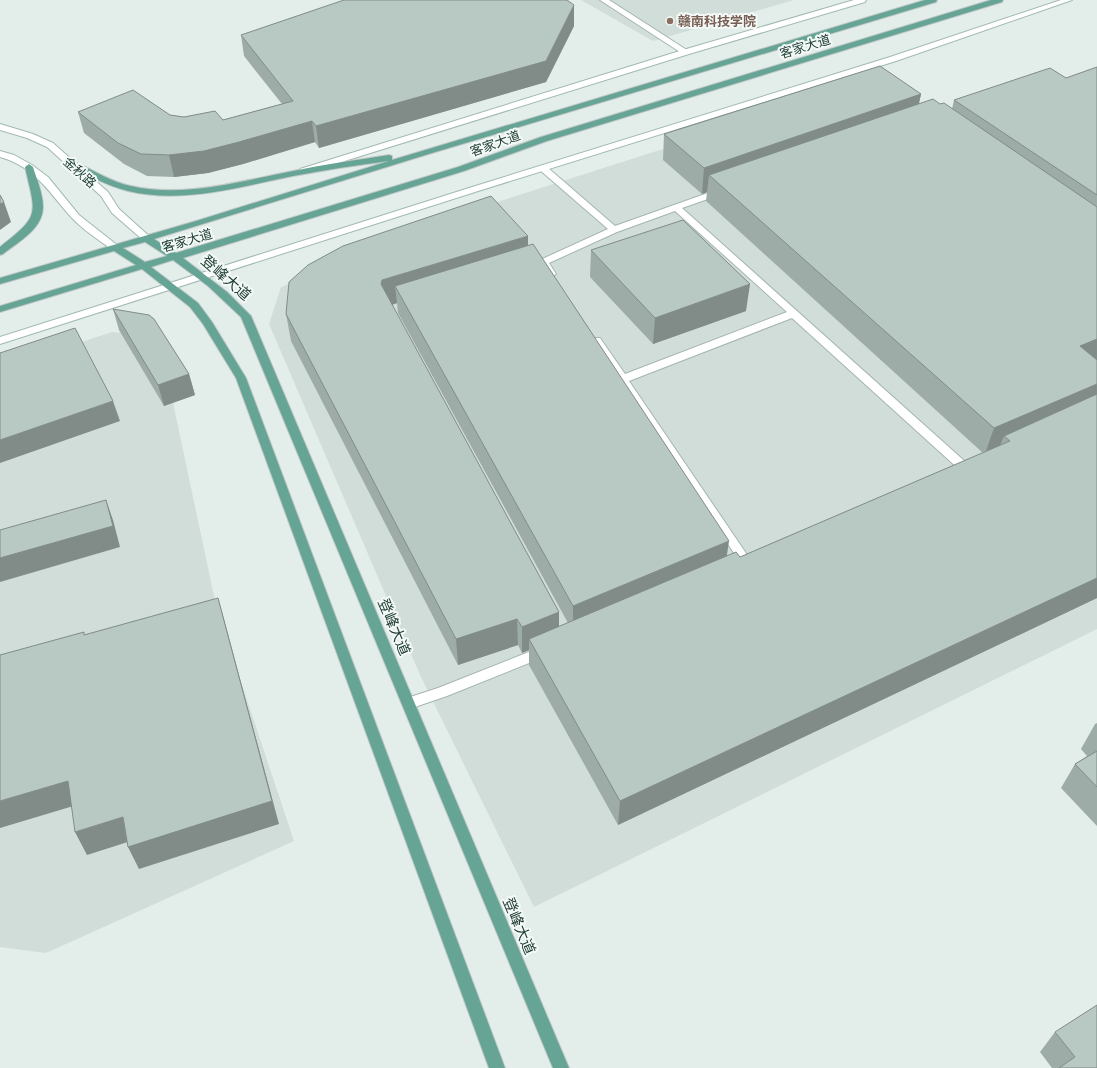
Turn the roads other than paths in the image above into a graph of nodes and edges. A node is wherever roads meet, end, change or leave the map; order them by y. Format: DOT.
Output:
graph roads {
  1 [pos="604,0"];
  2 [pos="862,0"];
  3 [pos="934,0"];
  4 [pos="999,0"];
  5 [pos="1068,0"];
  6 [pos="686,52"];
  7 [pos="0,127"];
  8 [pos="429,151"];
  9 [pos="0,154"];
  10 [pos="72,164"];
  11 [pos="29,167"];
  12 [pos="544,169"];
  13 [pos="300,172"];
  14 [pos="728,189"];
  15 [pos="676,207"];
  16 [pos="614,230"];
  17 [pos="146,238"];
  18 [pos="114,247"];
  19 [pos="0,252"];
  20 [pos="176,257"];
  21 [pos="144,266"];
  22 [pos="204,277"];
  23 [pos="0,281"];
  24 [pos="556,281"];
  25 [pos="171,287"];
  26 [pos="0,309"];
  27 [pos="792,314"];
  28 [pos="592,334"];
  29 [pos="0,341"];
  30 [pos="623,379"];
  31 [pos="981,463"];
  32 [pos="966,470"];
  33 [pos="952,476"];
  34 [pos="762,559"];
  35 [pos="748,565"];
  36 [pos="734,571"];
  37 [pos="555,646"];
  38 [pos="409,703"];
  39 [pos="497,1068"];
  40 [pos="561,1068"];
  1 -- 6 [label="street"];
  2 -- 6 [label="street"];
  3 -- 8 [label="main road, 客家大道"];
  4 -- 20 [label="main road, 客家大道"];
  5 -- 12 [label="street"];
  6 -- 13 [label="street"];
  7 -- 10 [label="street, 金秋路"];
  8 -- 13 [label="main road"];
  8 -- 17 [label="main road, 客家大道"];
  9 -- 11 [label="street, 金秋路"];
  10 -- 13 [label="main road"];
  10 -- 17 [label="street, 金秋路"];
  11 -- 18 [label="street, 金秋路"];
  11 -- 19 [label="main road"];
  12 -- 16 [label="street"];
  12 -- 22 [label="street"];
  14 -- 15 [label="street"];
  15 -- 16 [label="street"];
  15 -- 27 [label="street"];
  16 -- 24 [label="street"];
  17 -- 18 [label="main road, 客家大道"];
  17 -- 20 [label="main road, 登峰大道"];
  18 -- 21 [label="main road"];
  18 -- 23 [label="main road, 客家大道"];
  20 -- 21 [label="main road, 客家大道"];
  20 -- 22 [label="main road, 登峰大道"];
  21 -- 25 [label="main road"];
  21 -- 26 [label="main road, 客家大道"];
  22 -- 25 [label="street"];
  22 -- 38 [label="main road, 登峰大道"];
  25 -- 29 [label="street"];
  25 -- 39 [label="main road"];
  27 -- 30 [label="street"];
  27 -- 32 [label="street"];
  28 -- 30 [label="street"];
  30 -- 35 [label="street"];
  31 -- 32 [label="street"];
  32 -- 33 [label="street"];
  34 -- 35 [label="street"];
  35 -- 36 [label="street"];
  37 -- 38 [label="street"];
  38 -- 40 [label="main road, 登峰大道"];
}
